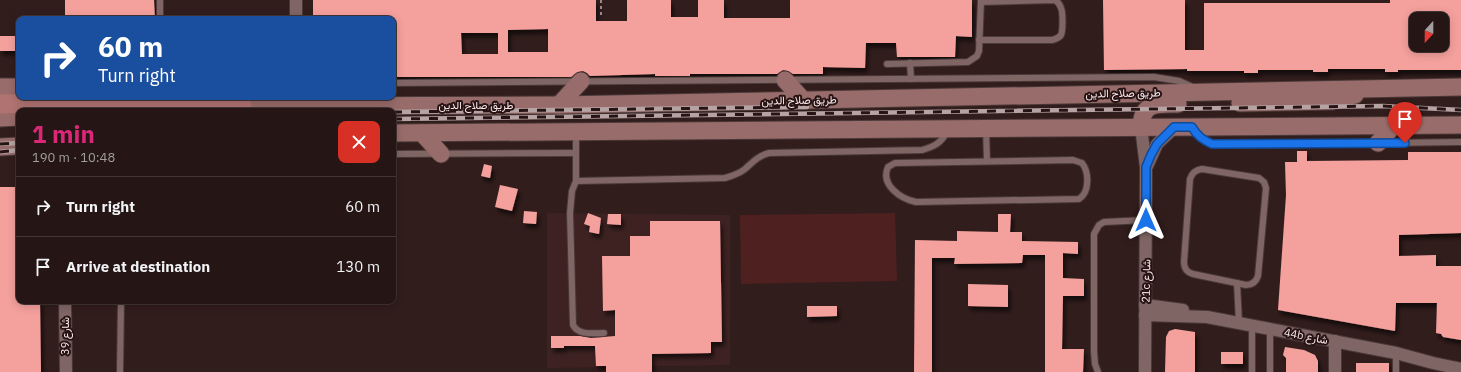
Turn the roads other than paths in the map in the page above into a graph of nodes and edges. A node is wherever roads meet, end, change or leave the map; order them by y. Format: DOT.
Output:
graph roads {
  1 [pos="160,0"];
  2 [pos="296,0"];
  3 [pos="981,1"];
  4 [pos="160,15"];
  5 [pos="296,16"];
  6 [pos="979,40"];
  7 [pos="910,63"];
  8 [pos="887,64"];
  9 [pos="911,79"];
  10 [pos="785,80"];
  11 [pos="581,81"];
  12 [pos="396,83"];
  13 [pos="1457,85"];
  14 [pos="0,87"];
  15 [pos="16,87"];
  16 [pos="1368,88"];
  17 [pos="1201,92"];
  18 [pos="310,100"];
  19 [pos="803,100"];
  20 [pos="322,101"];
  21 [pos="0,104"];
  22 [pos="559,105"];
  23 [pos="242,106"];
  24 [pos="200,108"];
  25 [pos="16,117"];
  26 [pos="0,118"];
  27 [pos="1460,124"];
  28 [pos="1394,125"];
  29 [pos="1141,127"];
  30 [pos="1174,127"];
  31 [pos="1192,127"];
  32 [pos="986,128"];
  33 [pos="948,129"];
  34 [pos="576,132"];
  35 [pos="396,133"];
  36 [pos="422,133"];
  37 [pos="1461,142"];
  38 [pos="1378,143"];
  39 [pos="16,146"];
  40 [pos="0,147"];
  41 [pos="576,153"];
  42 [pos="396,154"];
  43 [pos="441,154"];
  44 [pos="987,161"];
  45 [pos="1146,167"];
  46 [pos="576,181"];
  47 [pos="1146,220"];
  48 [pos="1237,283"];
  49 [pos="65,304"];
  50 [pos="121,304"];
  51 [pos="1145,310"];
  52 [pos="1239,323"];
  53 [pos="1252,325"];
  54 [pos="1270,329"];
  55 [pos="604,333"];
  56 [pos="1335,341"];
  57 [pos="1401,354"];
  58 [pos="1461,363"];
  59 [pos="1461,369"];
  60 [pos="66,372"];
  61 [pos="120,372"];
  62 [pos="1098,372"];
  63 [pos="1145,372"];
  64 [pos="1252,372"];
  65 [pos="1270,372"];
  66 [pos="1335,372"];
  67 [pos="1396,372"];
  1 -- 4 [label="lane"];
  2 -- 5 [label="street"];
  3 -- 6 [label="lane"];
  3 -- 6 [label="lane"];
  6 -- 7 [label="lane"];
  7 -- 8 [label="lane"];
  7 -- 9 [label="lane"];
  9 -- 10 [label="lane"];
  9 -- 17 [label="lane"];
  10 -- 11 [label="lane"];
  10 -- 19 [label="main road"];
  11 -- 12 [label="lane"];
  11 -- 22 [label="main road"];
  13 -- 16 [label="main road, طريق صلاح الدين"];
  14 -- 15 [label="main road"];
  16 -- 17 [label="main road, طريق صلاح الدين"];
  16 -- 29 [label="main road"];
  17 -- 19 [label="main road, طريق صلاح الدين"];
  18 -- 20 [label="main road"];
  19 -- 22 [label="main road, طريق صلاح الدين"];
  20 -- 22 [label="main road, طريق صلاح الدين"];
  20 -- 23 [label="main road, طريق صلاح الدين"];
  21 -- 23 [label="main road"];
  23 -- 24 [label="main road, طريق صلاح الدين"];
  25 -- 26 [label="main road"];
  27 -- 28 [label="main road"];
  28 -- 31 [label="main road"];
  28 -- 38 [label="main road"];
  29 -- 30 [label="main road"];
  29 -- 32 [label="main road"];
  29 -- 45 [label="street, 21c شارع"];
  30 -- 31 [label="main road"];
  30 -- 45 [label="street, 21c شارع"];
  31 -- 38 [label="lane"];
  32 -- 33 [label="main road"];
  32 -- 44 [label="lane"];
  33 -- 34 [label="main road"];
  33 -- 46 [label="lane"];
  34 -- 36 [label="main road"];
  34 -- 41 [label="lane"];
  35 -- 36 [label="main road"];
  36 -- 43 [label="main road"];
  37 -- 38 [label="lane"];
  39 -- 40 [label="main road"];
  41 -- 43 [label="lane"];
  41 -- 46 [label="lane"];
  42 -- 43 [label="lane"];
  44 -- 44 [label="lane"];
  45 -- 47 [label="street, 21c شارع"];
  46 -- 55 [label="lane"];
  47 -- 51 [label="street, 21c شارع"];
  47 -- 62 [label="lane"];
  48 -- 48 [label="lane"];
  48 -- 52 [label="lane"];
  49 -- 60 [label="street, شارع 39"];
  50 -- 61 [label="lane"];
  51 -- 52 [label="street, 44b شارع"];
  51 -- 63 [label="street, 21c شارع"];
  52 -- 53 [label="street, 44b شارع"];
  53 -- 54 [label="street, 44b شارع"];
  53 -- 64 [label="lane"];
  54 -- 56 [label="street, 44b شارع"];
  54 -- 65 [label="lane"];
  56 -- 57 [label="street, 44b شارع"];
  56 -- 66 [label="street"];
  57 -- 58 [label="street, 44b شارع"];
  57 -- 59 [label="street, 44b شارع"];
  57 -- 67 [label="lane"];
}
